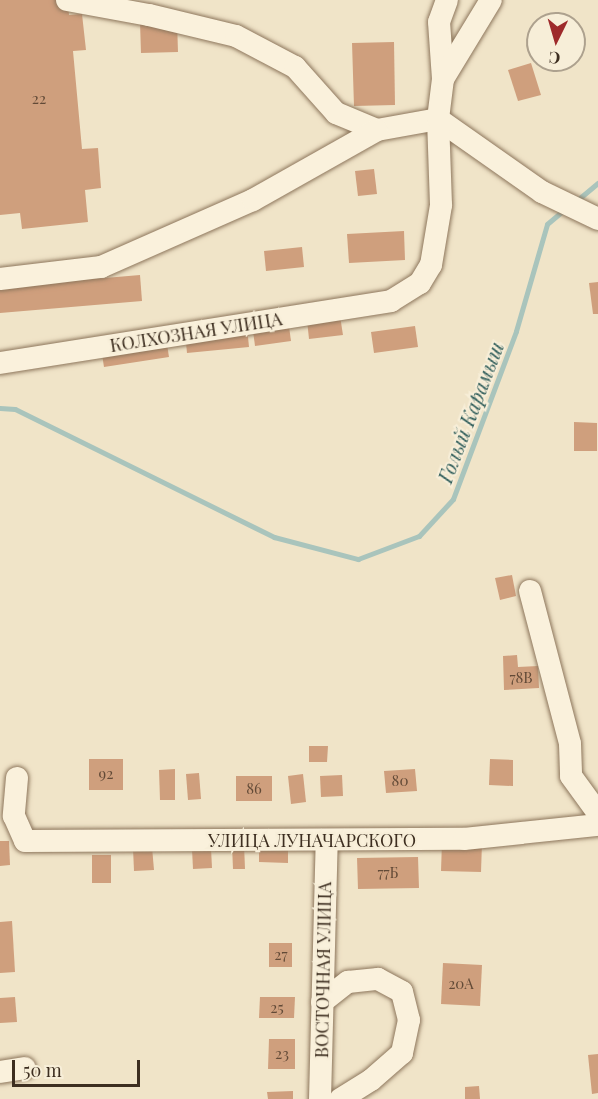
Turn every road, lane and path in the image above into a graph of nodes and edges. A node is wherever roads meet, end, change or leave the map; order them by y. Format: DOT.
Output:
graph roads {
  1 [pos="67,0"];
  2 [pos="447,0"];
  3 [pos="491,0"];
  4 [pos="443,79"];
  5 [pos="438,119"];
  6 [pos="377,130"];
  7 [pos="594,217"];
  8 [pos="0,279"];
  9 [pos="0,363"];
  10 [pos="530,591"];
  11 [pos="17,778"];
  12 [pos="598,813"];
  13 [pos="598,825"];
  14 [pos="327,840"];
  15 [pos="322,1002"];
  16 [pos="25,1068"];
  17 [pos="0,1072"];
  18 [pos="320,1099"];
  19 [pos="341,1099"];
  1 -- 6 [label="street"];
  2 -- 4 [label="street"];
  3 -- 4 [label="street"];
  4 -- 5 [label="street"];
  5 -- 6 [label="street"];
  5 -- 7 [label="street"];
  5 -- 9 [label="street, КОЛХОЗНАЯ УЛИЦА"];
  6 -- 8 [label="street"];
  10 -- 12 [label="street"];
  11 -- 14 [label="street, УЛИЦА ЛУНАЧАРСКОГО"];
  13 -- 14 [label="street, УЛИЦА ЛУНАЧАРСКОГО"];
  14 -- 15 [label="street, ВОСТОЧНАЯ УЛИЦА"];
  15 -- 18 [label="street, ВОСТОЧНАЯ УЛИЦА"];
  15 -- 19 [label="street"];
  16 -- 17 [label="street"];
}
